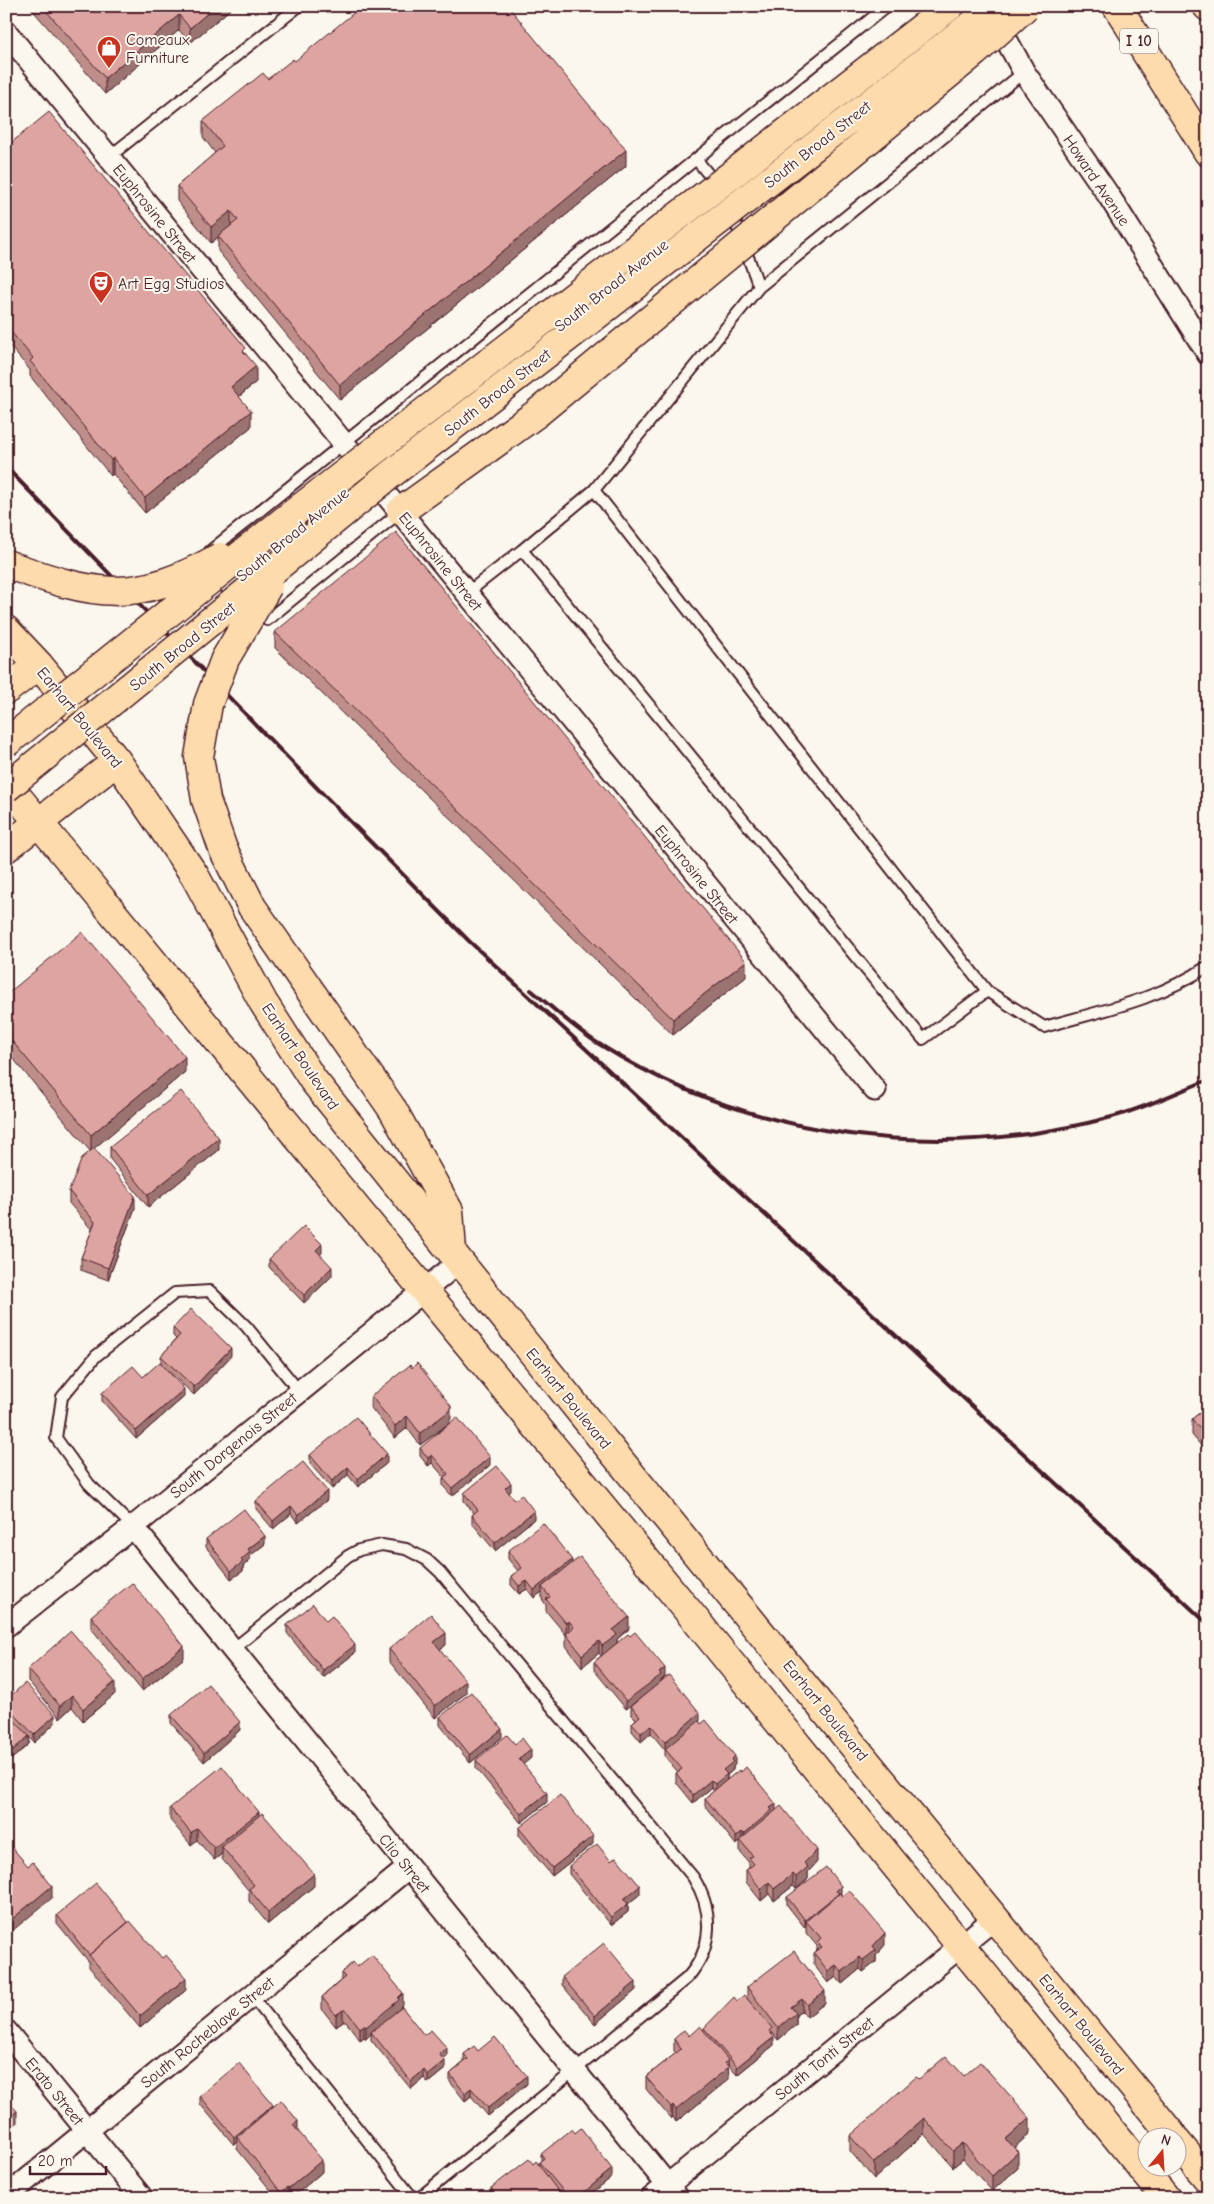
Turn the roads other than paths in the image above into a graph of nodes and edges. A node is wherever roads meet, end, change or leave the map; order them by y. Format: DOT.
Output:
graph roads {
  1 [pos="299,6"];
  2 [pos="887,6"];
  3 [pos="950,6"];
  4 [pos="970,6"];
  5 [pos="987,6"];
  6 [pos="996,6"];
  7 [pos="1026,6"];
  8 [pos="1117,6"];
  9 [pos="7,34"];
  10 [pos="1024,72"];
  11 [pos="1208,152"];
  12 [pos="109,157"];
  13 [pos="696,159"];
  14 [pos="726,196"];
  15 [pos="759,286"];
  16 [pos="1208,354"];
  17 [pos="345,444"];
  18 [pos="367,472"];
  19 [pos="594,490"];
  20 [pos="401,511"];
  21 [pos="286,519"];
  22 [pos="522,550"];
  23 [pos="6,564"];
  24 [pos="282,566"];
  25 [pos="230,584"];
  26 [pos="467,593"];
  27 [pos="6,630"];
  28 [pos="39,665"];
  29 [pos="6,690"];
  30 [pos="6,743"];
  31 [pos="118,761"];
  32 [pos="6,783"];
  33 [pos="6,788"];
  34 [pos="39,824"];
  35 [pos="6,848"];
  36 [pos="1208,966"];
  37 [pos="987,991"];
  38 [pos="875,1090"];
  39 [pos="456,1257"];
  40 [pos="423,1290"];
  41 [pos="299,1391"];
  42 [pos="132,1527"];
  43 [pos="733,1596"];
  44 [pos="698,1623"];
  45 [pos="6,1626"];
  46 [pos="232,1650"];
  47 [pos="409,1867"];
  48 [pos="995,1918"];
  49 [pos="961,1946"];
  50 [pos="251,1995"];
  51 [pos="6,2032"];
  52 [pos="575,2071"];
  53 [pos="1165,2126"];
  54 [pos="87,2131"];
  55 [pos="1186,2153"];
  56 [pos="1208,2179"];
  57 [pos="666,2194"];
  58 [pos="6,2197"];
  59 [pos="142,2198"];
  60 [pos="413,2198"];
  61 [pos="419,2198"];
  62 [pos="1166,2198"];
  1 -- 12 [label="lane"];
  2 -- 13 [label="lane"];
  3 -- 21 [label="main road, South Broad Street, bridge"];
  4 -- 14 [label="street, South Broad Avenue"];
  5 -- 10 [label="street, Howard Avenue"];
  6 -- 24 [label="main road, South Broad Street, bridge"];
  7 -- 20 [label="main road, bridge"];
  8 -- 11 [label="main road, I 10"];
  9 -- 12 [label="street, Euphrosine Street"];
  10 -- 15 [label="lane"];
  10 -- 16 [label="street, Howard Avenue"];
  12 -- 17 [label="street, Euphrosine Street"];
  13 -- 14 [label="lane"];
  13 -- 17 [label="lane"];
  14 -- 15 [label="lane"];
  14 -- 18 [label="street, South Broad Avenue"];
  15 -- 19 [label="lane"];
  17 -- 18 [label="street, Euphrosine Street"];
  17 -- 25 [label="lane"];
  18 -- 20 [label="street, Euphrosine Street"];
  18 -- 25 [label="street, South Broad Avenue"];
  19 -- 22 [label="lane"];
  19 -- 37 [label="lane"];
  20 -- 25 [label="lane"];
  20 -- 26 [label="street, Euphrosine Street"];
  21 -- 23 [label="main road, bridge"];
  21 -- 30 [label="main road, South Broad Street, bridge"];
  22 -- 26 [label="lane"];
  22 -- 37 [label="lane"];
  24 -- 33 [label="main road, South Broad Street, bridge"];
  24 -- 39 [label="main road, bridge"];
  26 -- 38 [label="street, Euphrosine Street"];
  27 -- 28 [label="main road, Earhart Boulevard"];
  28 -- 29 [label="main road"];
  28 -- 31 [label="main road, Earhart Boulevard"];
  31 -- 34 [label="main road"];
  31 -- 39 [label="main road, Earhart Boulevard"];
  32 -- 34 [label="main road"];
  34 -- 35 [label="main road"];
  34 -- 40 [label="main road"];
  36 -- 37 [label="lane"];
  39 -- 40 [label="street, South Dorgenois Street"];
  39 -- 43 [label="main road, Earhart Boulevard"];
  40 -- 41 [label="street, South Dorgenois Street"];
  40 -- 44 [label="main road"];
  41 -- 42 [label="street, South Dorgenois Street"];
  41 -- 42 [label="lane"];
  42 -- 45 [label="street, South Dorgenois Street"];
  42 -- 46 [label="street, Clio Street"];
  43 -- 44 [label="main road"];
  43 -- 48 [label="main road, Earhart Boulevard"];
  44 -- 49 [label="main road"];
  46 -- 47 [label="street, Clio Street"];
  46 -- 52 [label="lane"];
  47 -- 50 [label="street, South Rocheblave Street"];
  47 -- 52 [label="street, Clio Street"];
  48 -- 49 [label="street, South Tonti Street"];
  48 -- 53 [label="main road, Earhart Boulevard"];
  49 -- 57 [label="street, South Tonti Street"];
  49 -- 62 [label="main road"];
  50 -- 54 [label="street, South Rocheblave Street"];
  50 -- 60 [label="lane"];
  51 -- 54 [label="street, Erato Street"];
  52 -- 57 [label="street, Clio Street"];
  52 -- 61 [label="lane"];
  54 -- 58 [label="street, South Rocheblave Street"];
  54 -- 59 [label="street, Erato Street"];
  55 -- 56 [label="main road"];
}
